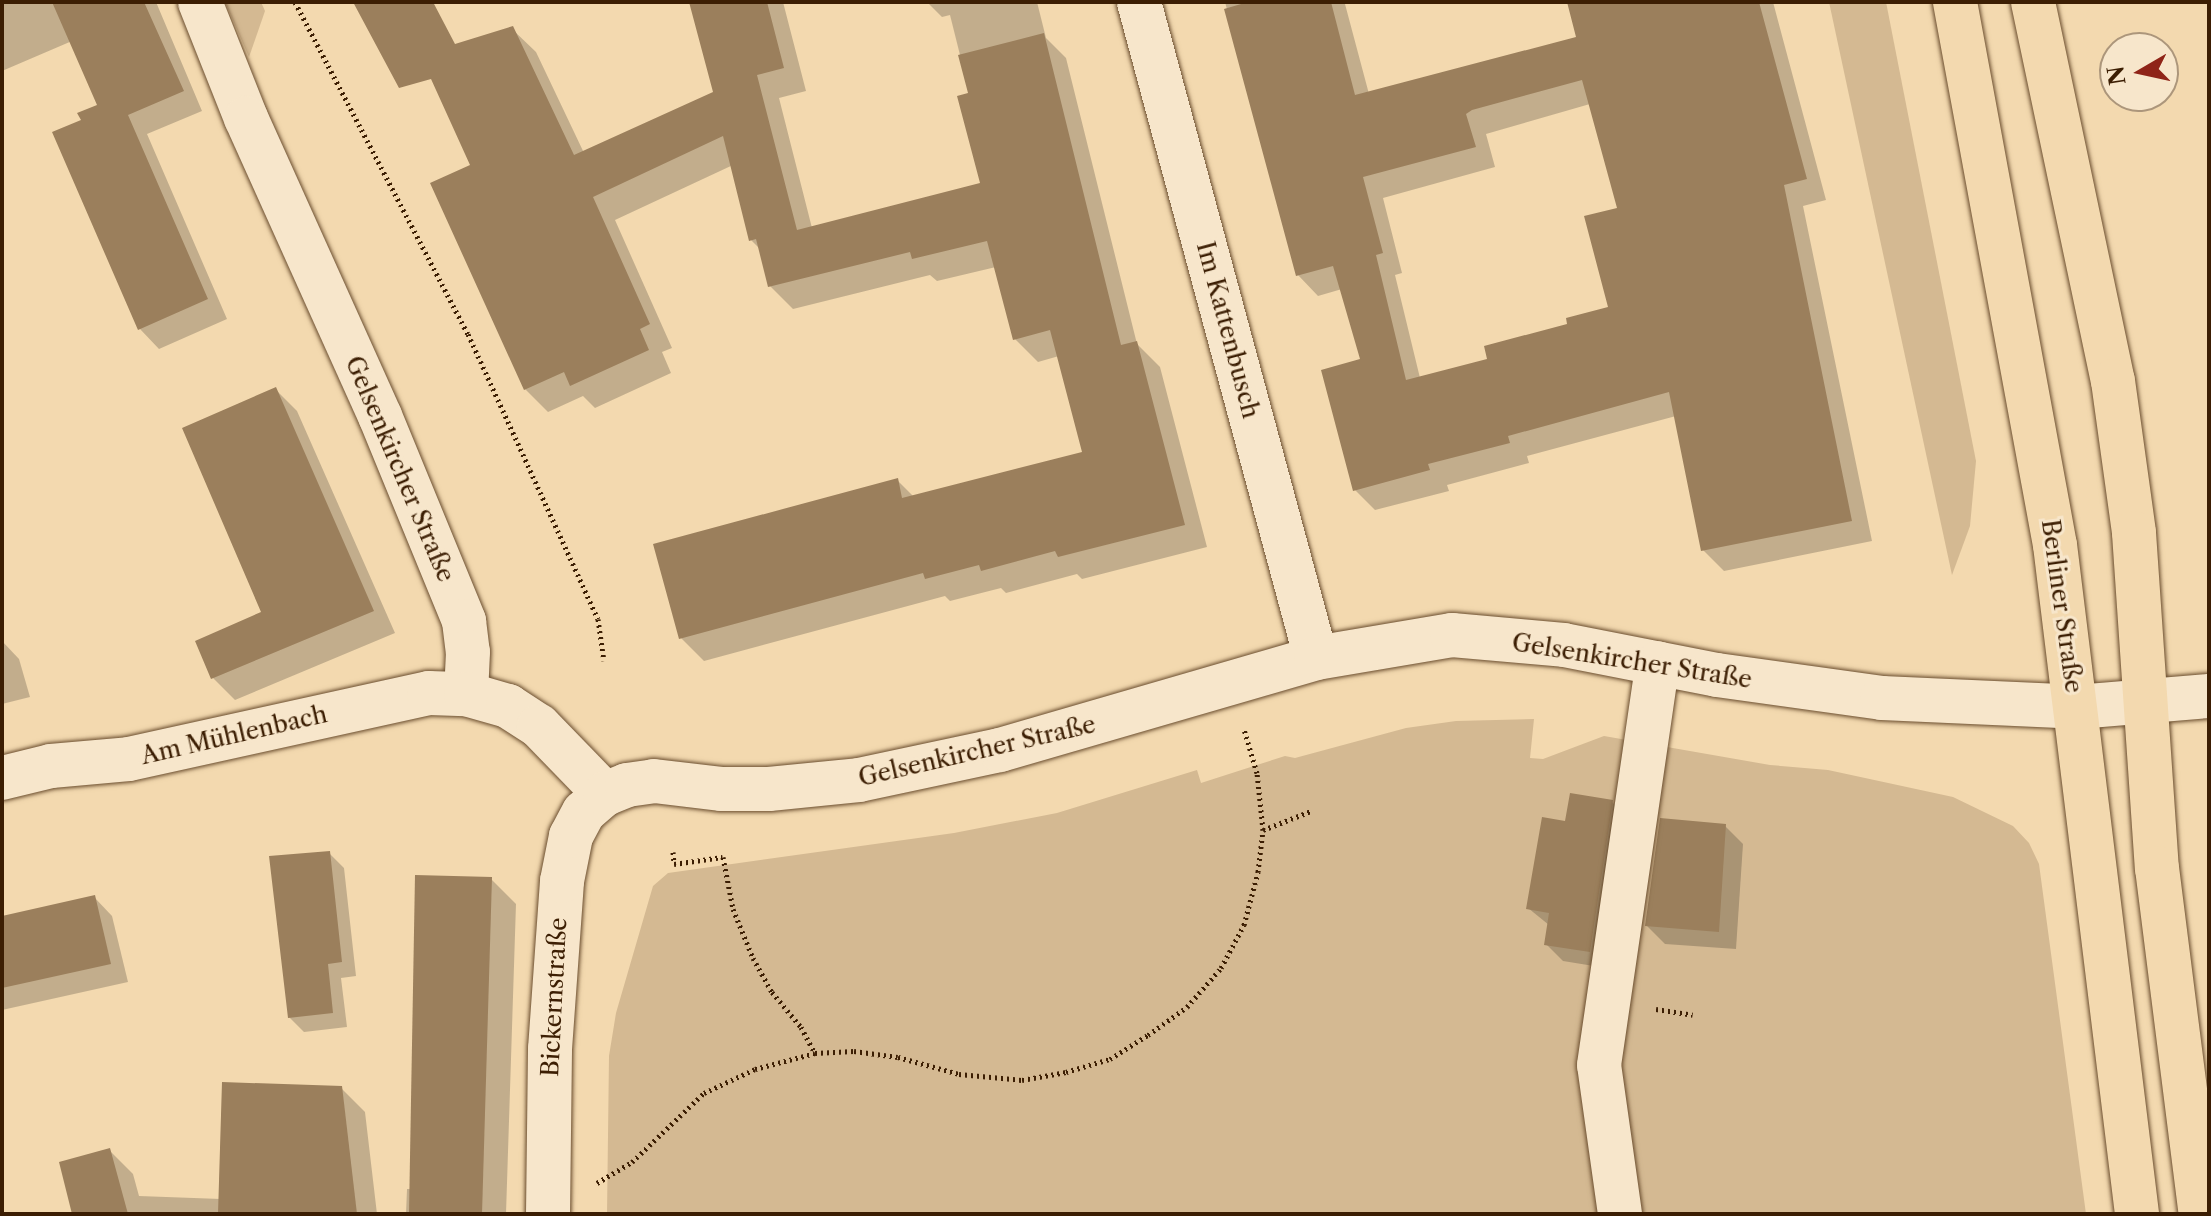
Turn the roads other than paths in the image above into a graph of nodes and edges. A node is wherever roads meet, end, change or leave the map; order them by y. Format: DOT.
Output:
graph roads {
  1 [pos="200,2"];
  2 [pos="1139,2"];
  3 [pos="1955,2"];
  4 [pos="2033,2"];
  5 [pos="1316,658"];
  6 [pos="1658,663"];
  7 [pos="466,694"];
  8 [pos="2209,696"];
  9 [pos="2144,702"];
  10 [pos="2077,707"];
  11 [pos="2,778"];
  12 [pos="605,794"];
  13 [pos="548,1199"];
  14 [pos="1620,1214"];
  15 [pos="2137,1214"];
  16 [pos="2201,1214"];
  1 -- 7 [label="street, Gelsenkircher Straße"];
  2 -- 5 [label="street, Im Kattenbusch"];
  3 -- 10 [label="main road, Berliner Straße"];
  4 -- 9 [label="main road"];
  5 -- 6 [label="street, Gelsenkircher Straße"];
  5 -- 12 [label="street, Gelsenkircher Straße"];
  6 -- 10 [label="street, Gelsenkircher Straße"];
  6 -- 14 [label="street"];
  7 -- 11 [label="street, Am Mühlenbach"];
  7 -- 12 [label="street"];
  8 -- 9 [label="street, Gelsenkircher Straße"];
  9 -- 10 [label="street, Gelsenkircher Straße"];
  9 -- 16 [label="main road"];
  10 -- 15 [label="main road, Berliner Straße"];
  12 -- 13 [label="street, Bickernstraße"];
}
